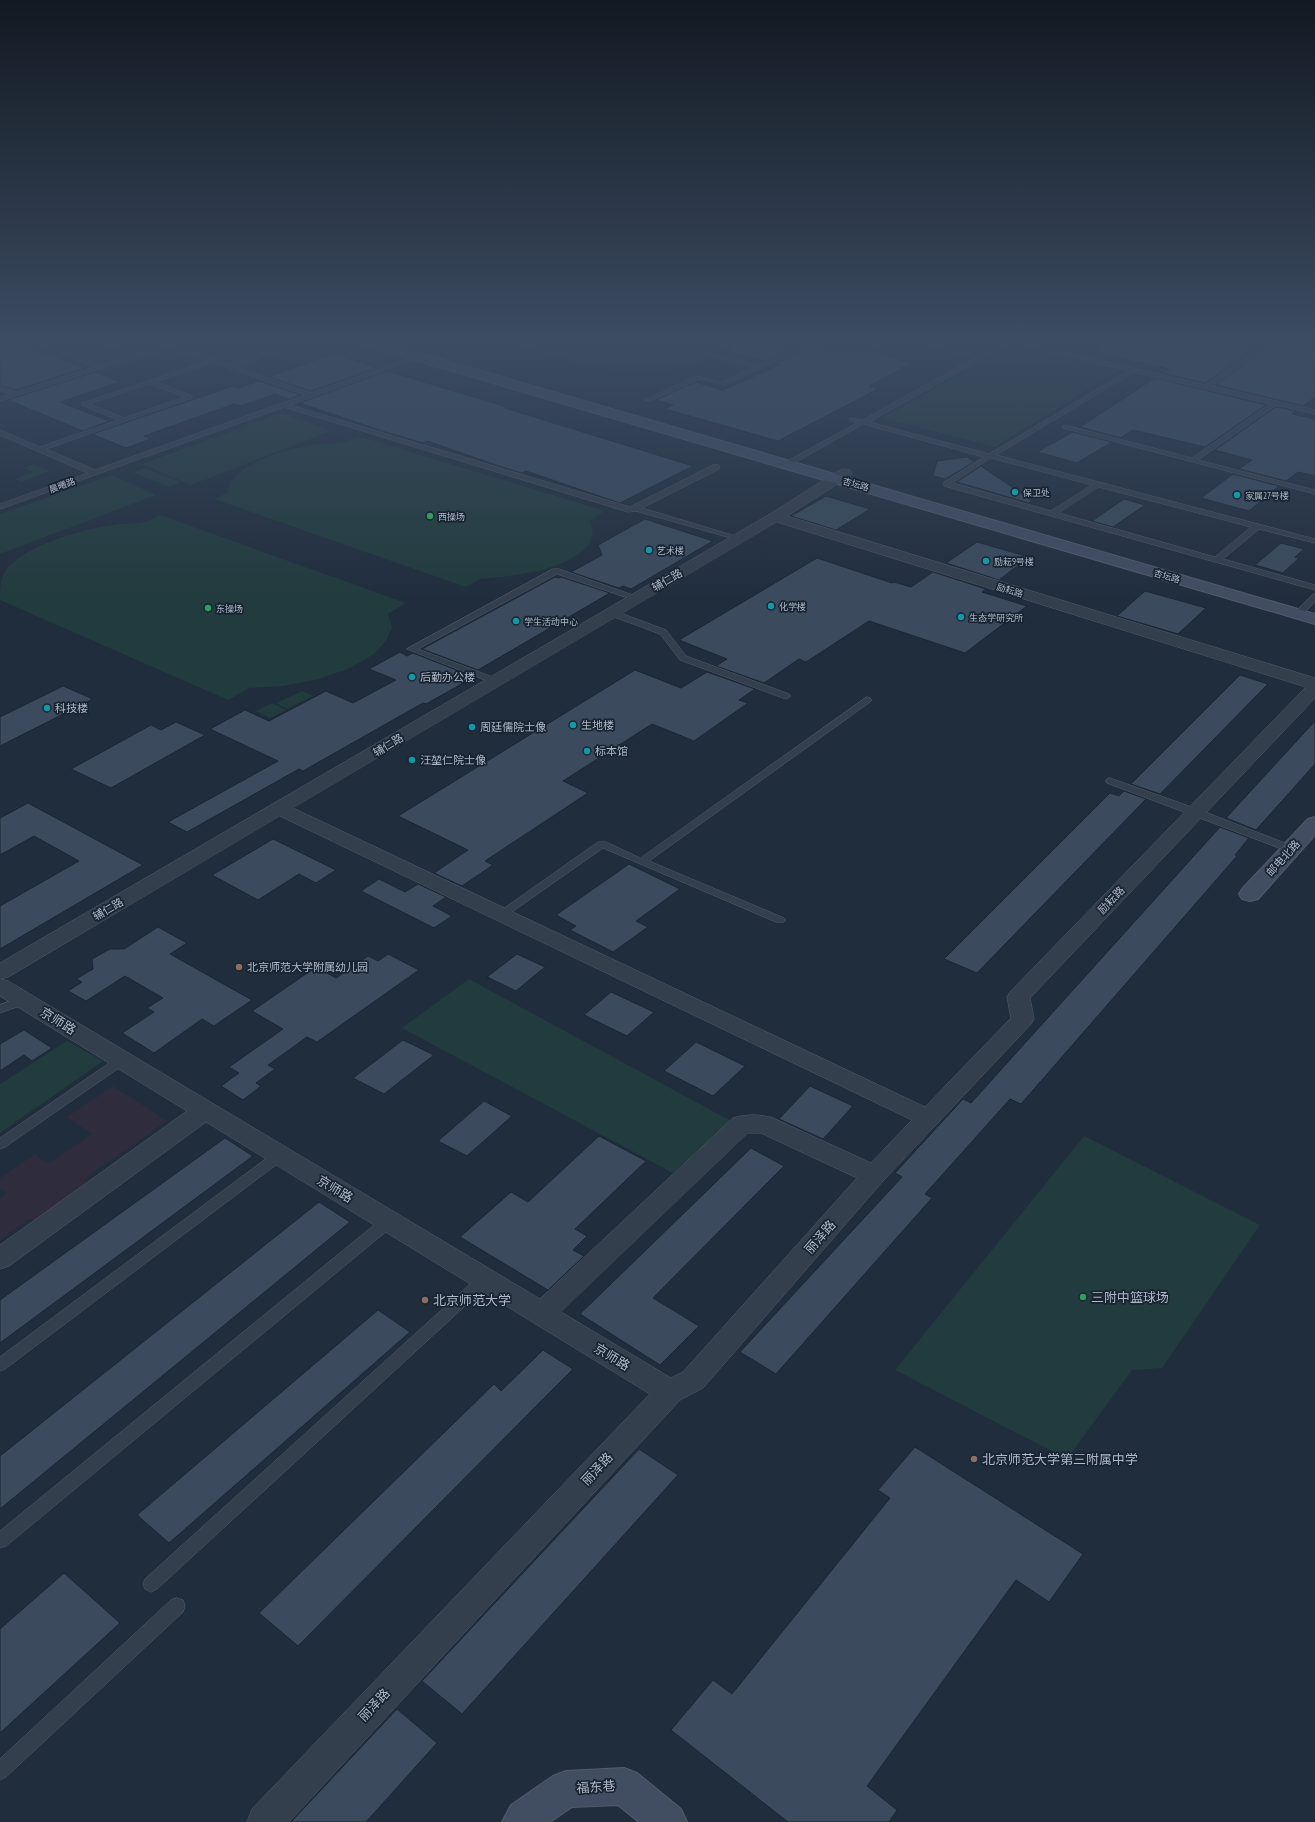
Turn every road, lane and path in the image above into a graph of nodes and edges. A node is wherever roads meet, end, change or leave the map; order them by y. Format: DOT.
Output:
graph roads {
  1 [pos="98,429"];
  2 [pos="217,429"];
  3 [pos="363,429"];
  4 [pos="676,429"];
  5 [pos="684,429"];
  6 [pos="852,429"];
  7 [pos="887,429"];
  8 [pos="1035,429"];
  9 [pos="1069,429"];
  10 [pos="1238,429"];
  11 [pos="0,432"];
  12 [pos="40,449"];
  13 [pos="990,456"];
  14 [pos="1193,460"];
  15 [pos="791,461"];
  16 [pos="716,467"];
  17 [pos="95,473"];
  18 [pos="841,476"];
  19 [pos="1096,485"];
  20 [pos="1315,492"];
  21 [pos="0,507"];
  22 [pos="635,508"];
  23 [pos="1052,514"];
  24 [pos="775,517"];
  25 [pos="1257,526"];
  26 [pos="738,538"];
  27 [pos="1315,541"];
  28 [pos="1216,560"];
  29 [pos="1315,588"];
  30 [pos="637,598"];
  31 [pos="1308,607"];
  32 [pos="612,613"];
  33 [pos="1315,619"];
  34 [pos="495,681"];
  35 [pos="1315,684"];
  36 [pos="1315,688"];
  37 [pos="786,696"];
  38 [pos="867,700"];
  39 [pos="1110,781"];
  40 [pos="280,809"];
  41 [pos="1196,812"];
  42 [pos="1315,823"];
  43 [pos="1291,849"];
  44 [pos="641,862"];
  45 [pos="1250,894"];
  46 [pos="502,914"];
  47 [pos="780,920"];
  48 [pos="0,972"];
  49 [pos="0,986"];
  50 [pos="24,1000"];
  51 [pos="0,1009"];
  52 [pos="122,1060"];
  53 [pos="205,1110"];
  54 [pos="928,1118"];
  55 [pos="0,1144"];
  56 [pos="280,1155"];
  57 [pos="874,1175"];
  58 [pos="389,1221"];
  59 [pos="0,1259"];
  60 [pos="485,1279"];
  61 [pos="542,1314"];
  62 [pos="0,1365"];
  63 [pos="670,1392"];
  64 [pos="0,1541"];
  65 [pos="151,1584"];
  66 [pos="177,1606"];
  67 [pos="0,1771"];
  68 [pos="265,1822"];
  69 [pos="520,1822"];
  70 [pos="668,1822"];
  1 -- 12 [label="lane"];
  2 -- 17 [label="lane, 晨曦路"];
  3 -- 22 [label="lane"];
  4 -- 15 [label="street, 杏坛路"];
  5 -- 15 [label="street, 杏坛路"];
  6 -- 15 [label="lane"];
  7 -- 13 [label="lane"];
  8 -- 13 [label="lane"];
  9 -- 14 [label="lane"];
  10 -- 14 [label="lane"];
  11 -- 12 [label="lane"];
  12 -- 17 [label="lane"];
  13 -- 19 [label="lane"];
  13 -- 23 [label="lane"];
  14 -- 20 [label="lane"];
  15 -- 18 [label="street, 杏坛路"];
  16 -- 22 [label="lane"];
  17 -- 21 [label="lane, 晨曦路"];
  18 -- 24 [label="street, 辅仁路"];
  18 -- 31 [label="street, 杏坛路"];
  19 -- 23 [label="lane"];
  19 -- 25 [label="lane"];
  22 -- 26 [label="lane"];
  23 -- 28 [label="lane"];
  24 -- 26 [label="street, 辅仁路"];
  24 -- 35 [label="street, 励耘路"];
  25 -- 27 [label="lane"];
  25 -- 28 [label="lane"];
  26 -- 30 [label="street, 辅仁路"];
  28 -- 29 [label="lane"];
  30 -- 32 [label="street, 辅仁路"];
  30 -- 34 [label="lane"];
  31 -- 33 [label="street, 杏坛路"];
  32 -- 34 [label="street, 辅仁路"];
  32 -- 37 [label="lane"];
  34 -- 40 [label="street, 辅仁路"];
  36 -- 41 [label="street, 励耘路"];
  38 -- 44 [label="lane"];
  39 -- 41 [label="lane"];
  40 -- 46 [label="street"];
  40 -- 48 [label="street, 辅仁路"];
  41 -- 43 [label="lane"];
  41 -- 54 [label="street, 励耘路"];
  42 -- 43 [label="street, 邮电北路"];
  43 -- 45 [label="street, 邮电北路"];
  44 -- 46 [label="lane"];
  44 -- 47 [label="lane"];
  46 -- 54 [label="street"];
  49 -- 50 [label="street, 京师路"];
  50 -- 51 [label="lane"];
  50 -- 52 [label="street, 京师路"];
  52 -- 53 [label="street, 京师路"];
  52 -- 55 [label="lane"];
  53 -- 56 [label="street, 京师路"];
  53 -- 59 [label="street"];
  54 -- 57 [label="street, 丽泽路"];
  56 -- 58 [label="street, 京师路"];
  56 -- 62 [label="lane"];
  57 -- 61 [label="street"];
  57 -- 63 [label="street, 丽泽路"];
  58 -- 60 [label="street, 京师路"];
  58 -- 64 [label="lane"];
  60 -- 61 [label="street, 京师路"];
  60 -- 65 [label="lane"];
  61 -- 63 [label="street, 京师路"];
  63 -- 68 [label="street, 丽泽路"];
  66 -- 67 [label="lane"];
  69 -- 70 [label="street, 福东巷"];
}
